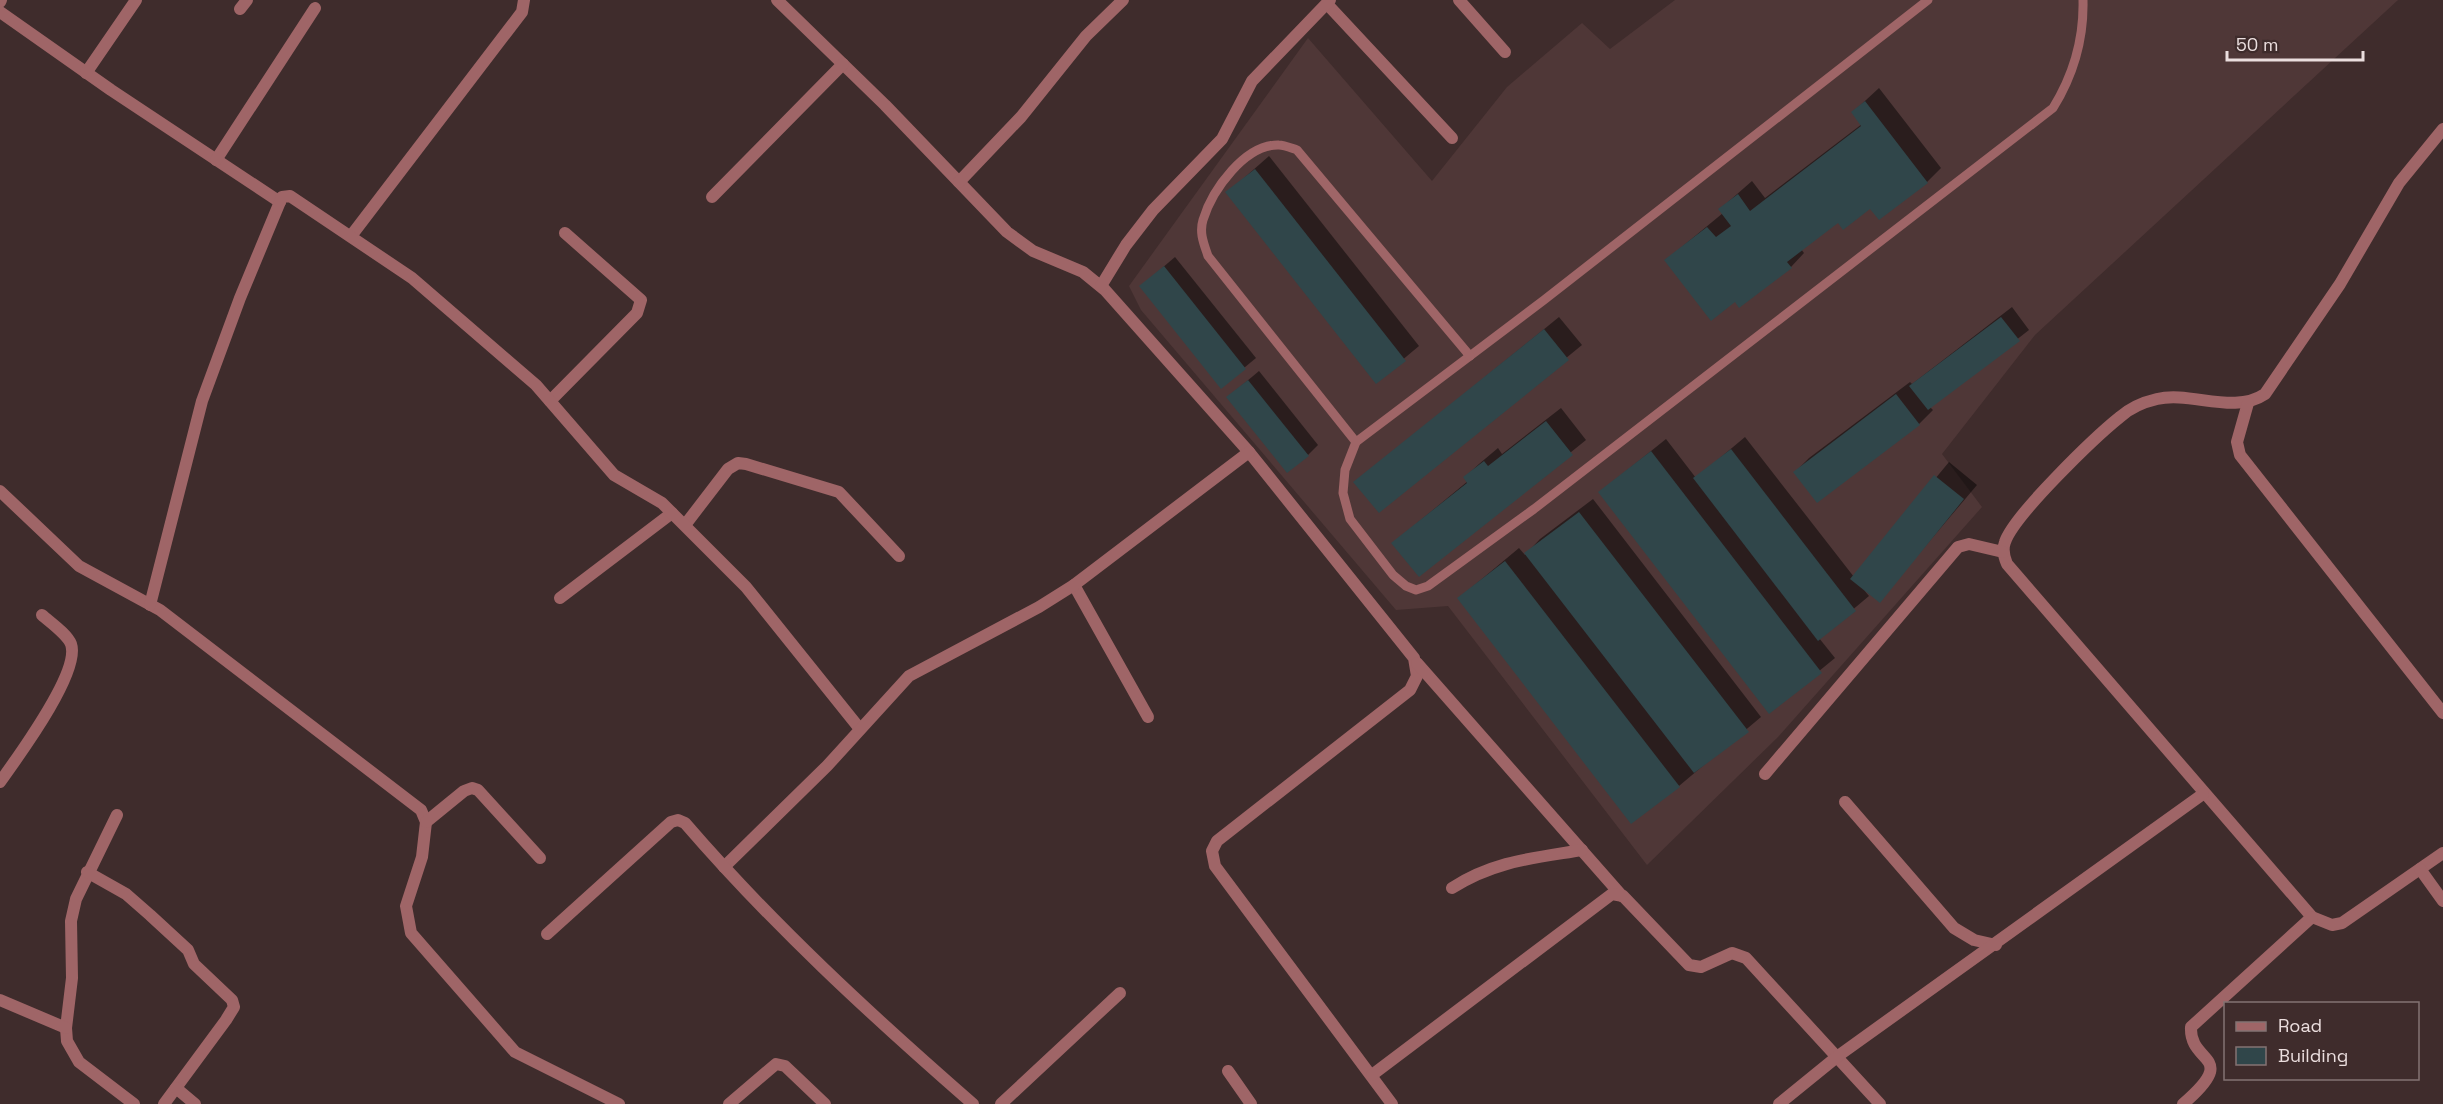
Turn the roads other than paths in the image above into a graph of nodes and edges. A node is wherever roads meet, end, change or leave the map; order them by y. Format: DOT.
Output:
graph roads {
  1 [pos="136,0"];
  2 [pos="524,0"];
  3 [pos="777,0"];
  4 [pos="1123,0"];
  5 [pos="1459,0"];
  6 [pos="1928,0"];
  7 [pos="2084,0"];
  8 [pos="1329,2"];
  9 [pos="315,8"];
  10 [pos="0,12"];
  11 [pos="1505,52"];
  12 [pos="843,64"];
  13 [pos="86,73"];
  14 [pos="2443,129"];
  15 [pos="1452,138"];
  16 [pos="216,160"];
  17 [pos="959,182"];
  18 [pos="712,197"];
  19 [pos="280,202"];
  20 [pos="565,233"];
  21 [pos="351,236"];
  22 [pos="1101,286"];
  23 [pos="1470,356"];
  24 [pos="550,401"];
  25 [pos="2248,403"];
  26 [pos="1356,442"];
  27 [pos="1249,452"];
  28 [pos="0,491"];
  29 [pos="672,513"];
  30 [pos="685,525"];
  31 [pos="2003,552"];
  32 [pos="899,556"];
  33 [pos="1074,585"];
  34 [pos="560,598"];
  35 [pos="150,605"];
  36 [pos="42,615"];
  37 [pos="1417,663"];
  38 [pos="2443,713"];
  39 [pos="1148,717"];
  40 [pos="860,729"];
  41 [pos="1765,774"];
  42 [pos="0,782"];
  43 [pos="2203,794"];
  44 [pos="1845,802"];
  45 [pos="117,815"];
  46 [pos="426,822"];
  47 [pos="1582,850"];
  48 [pos="2443,853"];
  49 [pos="540,858"];
  50 [pos="723,867"];
  51 [pos="2420,869"];
  52 [pos="87,872"];
  53 [pos="1452,888"];
  54 [pos="1623,897"];
  55 [pos="2443,901"];
  56 [pos="2312,917"];
  57 [pos="547,934"];
  58 [pos="1995,945"];
  59 [pos="1120,993"];
  60 [pos="0,1000"];
  61 [pos="66,1028"];
  62 [pos="1838,1056"];
  63 [pos="1228,1071"];
  64 [pos="1372,1076"];
  65 [pos="176,1088"];
  66 [pos="134,1104"];
  67 [pos="164,1104"];
  68 [pos="195,1104"];
  69 [pos="619,1104"];
  70 [pos="729,1104"];
  71 [pos="825,1104"];
  72 [pos="973,1104"];
  73 [pos="1001,1104"];
  74 [pos="1251,1104"];
  75 [pos="1392,1104"];
  76 [pos="1779,1104"];
  77 [pos="1880,1104"];
  78 [pos="2184,1104"];
  1 -- 13 [label="street"];
  2 -- 21 [label="street"];
  3 -- 12 [label="street"];
  4 -- 17 [label="street"];
  5 -- 11 [label="street"];
  6 -- 23 [label="lane"];
  7 -- 26 [label="lane"];
  8 -- 15 [label="street"];
  8 -- 22 [label="street"];
  9 -- 16 [label="street"];
  10 -- 13 [label="street"];
  12 -- 17 [label="street"];
  12 -- 18 [label="street"];
  13 -- 16 [label="street"];
  14 -- 25 [label="street"];
  16 -- 19 [label="street"];
  17 -- 22 [label="street"];
  19 -- 21 [label="street"];
  19 -- 35 [label="street"];
  20 -- 24 [label="street"];
  21 -- 24 [label="street"];
  22 -- 27 [label="street"];
  23 -- 26 [label="lane"];
  23 -- 26 [label="lane"];
  24 -- 29 [label="street"];
  25 -- 31 [label="street"];
  25 -- 38 [label="street"];
  27 -- 33 [label="street"];
  27 -- 37 [label="street"];
  28 -- 35 [label="street"];
  29 -- 30 [label="street"];
  29 -- 34 [label="street"];
  30 -- 32 [label="street"];
  30 -- 40 [label="street"];
  31 -- 41 [label="street"];
  31 -- 43 [label="street"];
  33 -- 39 [label="street"];
  33 -- 40 [label="street"];
  35 -- 46 [label="street"];
  36 -- 42 [label="street"];
  37 -- 47 [label="street"];
  37 -- 64 [label="street"];
  40 -- 50 [label="street"];
  43 -- 56 [label="street"];
  43 -- 58 [label="street"];
  44 -- 58 [label="street"];
  45 -- 52 [label="street"];
  46 -- 49 [label="street"];
  46 -- 69 [label="street"];
  47 -- 53 [label="street"];
  47 -- 54 [label="street"];
  48 -- 51 [label="street"];
  50 -- 57 [label="street"];
  50 -- 72 [label="street"];
  51 -- 55 [label="street"];
  51 -- 56 [label="street"];
  52 -- 61 [label="street"];
  52 -- 65 [label="street"];
  54 -- 62 [label="street"];
  54 -- 64 [label="street"];
  56 -- 78 [label="street"];
  58 -- 62 [label="street"];
  59 -- 73 [label="street"];
  60 -- 61 [label="street"];
  61 -- 66 [label="street"];
  62 -- 76 [label="street"];
  62 -- 77 [label="street"];
  63 -- 74 [label="street"];
  64 -- 75 [label="street"];
  65 -- 67 [label="street"];
  65 -- 68 [label="street"];
  70 -- 71 [label="street"];
}
